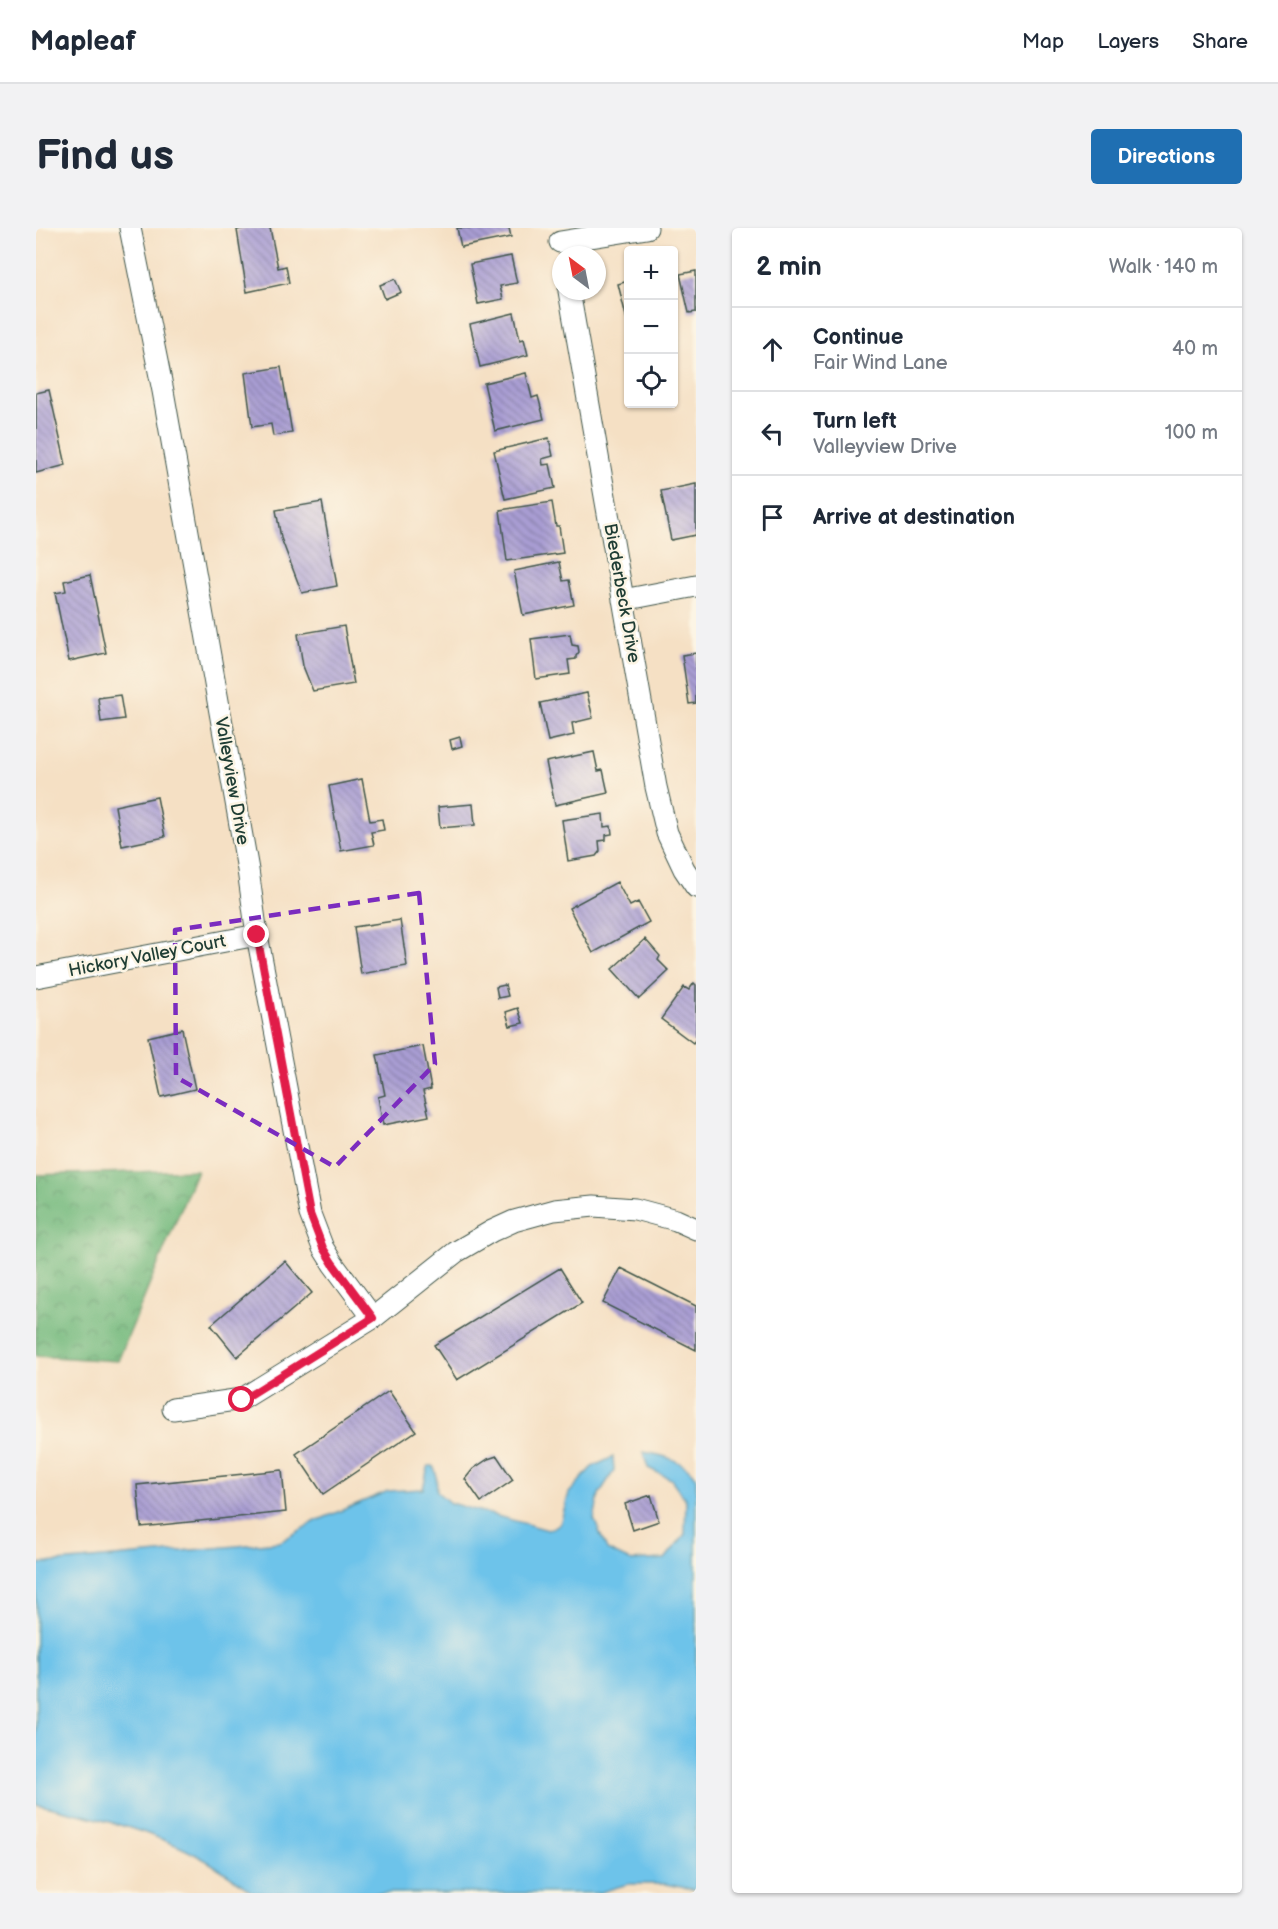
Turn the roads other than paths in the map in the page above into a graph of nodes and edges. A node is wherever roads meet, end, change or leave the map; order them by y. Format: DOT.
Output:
graph roads {
  1 [pos="130,228"];
  2 [pos="647,228"];
  3 [pos="560,242"];
  4 [pos="571,300"];
  5 [pos="696,586"];
  6 [pos="623,600"];
  7 [pos="696,887"];
  8 [pos="257,935"];
  9 [pos="36,977"];
  10 [pos="696,1228"];
  11 [pos="373,1318"];
  12 [pos="173,1408"];
  1 -- 8 [label="street, Valleyview Drive"];
  2 -- 3 [label="street"];
  4 -- 6 [label="street, Biederbeck Drive"];
  5 -- 6 [label="street"];
  6 -- 7 [label="street, Biederbeck Drive"];
  8 -- 9 [label="street, Hickory Valley Court"];
  8 -- 11 [label="street, Valleyview Drive"];
  10 -- 11 [label="street"];
  11 -- 12 [label="street"];
}
